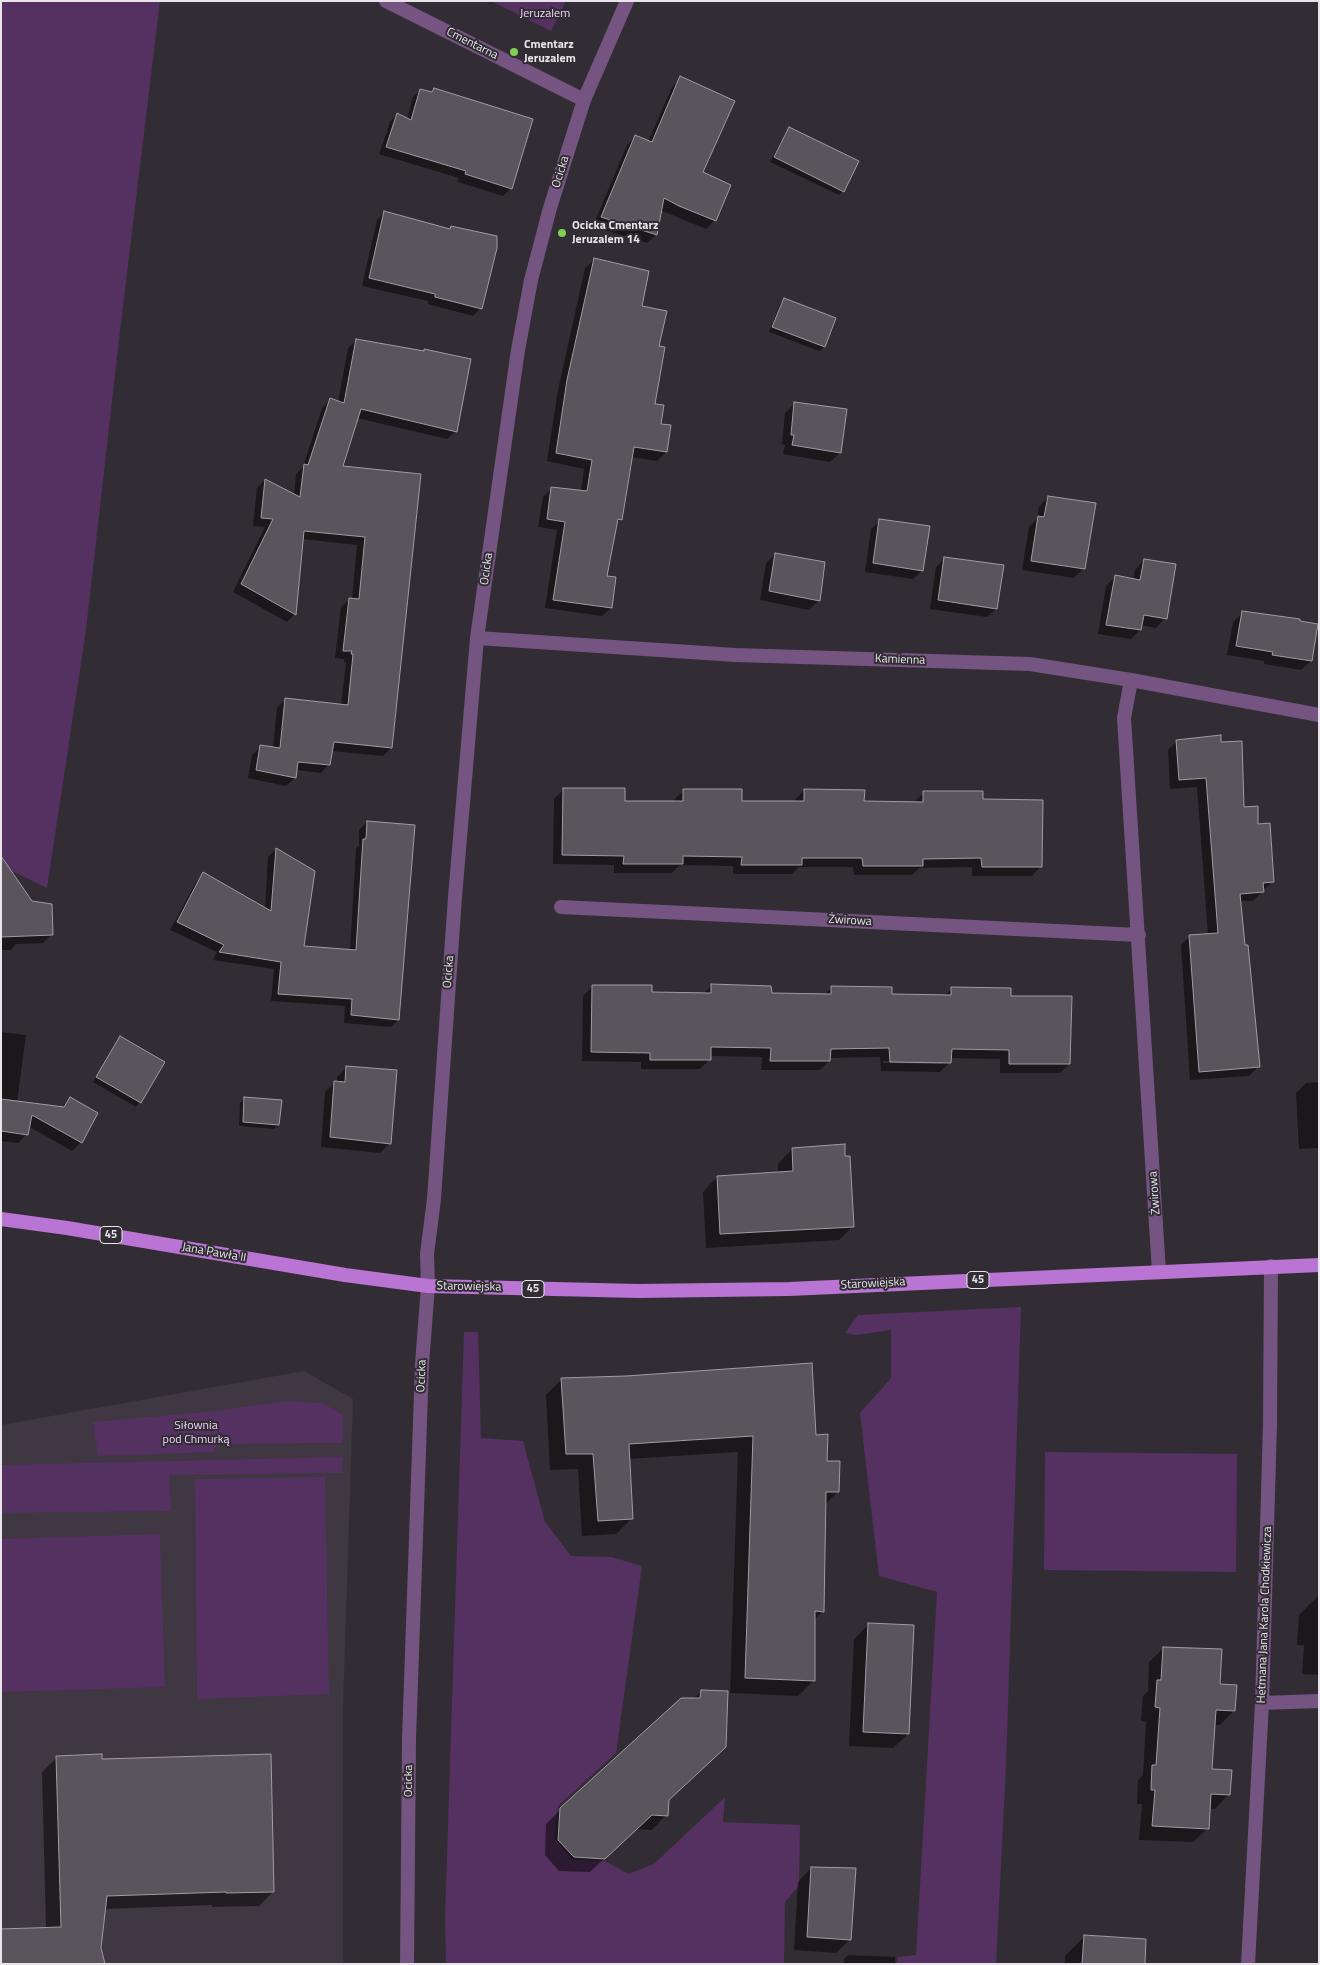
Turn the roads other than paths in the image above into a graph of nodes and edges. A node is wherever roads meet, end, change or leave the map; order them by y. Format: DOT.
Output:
graph roads {
  1 [pos="386,1"];
  2 [pos="627,1"];
  3 [pos="584,100"];
  4 [pos="477,638"];
  5 [pos="1131,680"];
  6 [pos="1319,714"];
  7 [pos="561,908"];
  8 [pos="1139,935"];
  9 [pos="1,1219"];
  10 [pos="1319,1265"];
  11 [pos="1271,1266"];
  12 [pos="1159,1272"];
  13 [pos="428,1286"];
  14 [pos="1319,1701"];
  15 [pos="1262,1703"];
  16 [pos="407,1964"];
  17 [pos="1248,1964"];
  1 -- 3 [label="street, Cmentarna"];
  2 -- 3 [label="street, Ocicka"];
  3 -- 4 [label="street, Ocicka"];
  4 -- 5 [label="street, Kamienna"];
  4 -- 13 [label="street, Ocicka"];
  5 -- 6 [label="street, Kamienna"];
  5 -- 8 [label="street, Żwirowa"];
  7 -- 8 [label="street, Żwirowa"];
  8 -- 12 [label="street, Żwirowa"];
  9 -- 13 [label="main road, Jana Pawła II / 45"];
  10 -- 11 [label="main road, Starowiejska / 45"];
  11 -- 12 [label="main road, Starowiejska / 45"];
  11 -- 15 [label="street, Hetmana Jana Karola Chodkiewicza"];
  12 -- 13 [label="main road, Starowiejska / 45"];
  13 -- 16 [label="street, Ocicka"];
  14 -- 15 [label="street"];
  15 -- 17 [label="street, Hetmana Jana Karola Chodkiewicza"];
}
